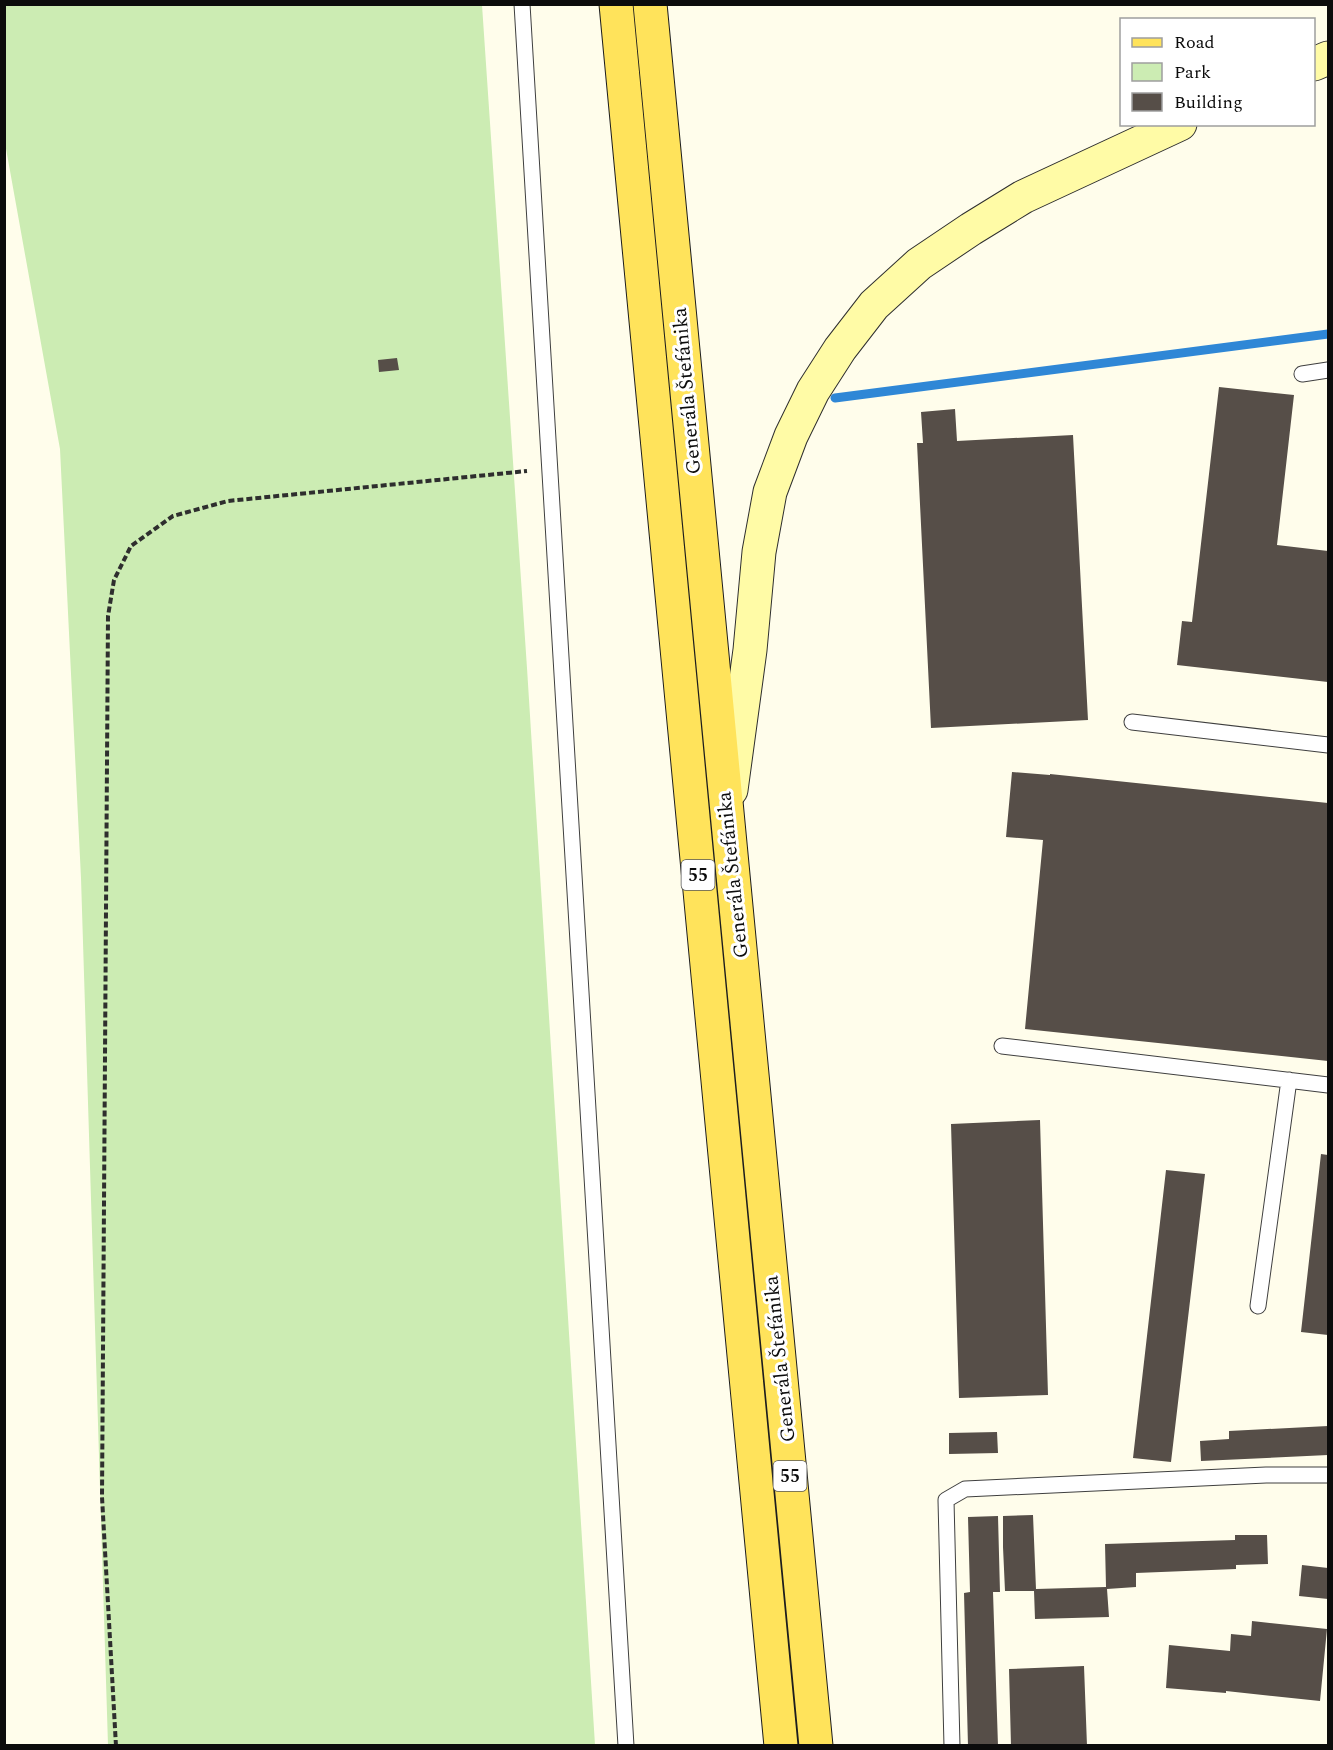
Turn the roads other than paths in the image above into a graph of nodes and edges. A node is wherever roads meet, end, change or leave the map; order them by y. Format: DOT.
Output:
graph roads {
  1 [pos="522,4"];
  2 [pos="616,4"];
  3 [pos="650,4"];
  4 [pos="1329,58"];
  5 [pos="1315,64"];
  6 [pos="1176,126"];
  7 [pos="1329,370"];
  8 [pos="1302,374"];
  9 [pos="1132,722"];
  10 [pos="1329,745"];
  11 [pos="727,823"];
  12 [pos="1002,1046"];
  13 [pos="1289,1080"];
  14 [pos="1329,1085"];
  15 [pos="1258,1306"];
  16 [pos="1329,1475"];
  17 [pos="626,1746"];
  18 [pos="781,1746"];
  19 [pos="816,1746"];
  20 [pos="952,1746"];
  1 -- 17 [label="lane"];
  2 -- 18 [label="main road, Generála Štefánika / 55"];
  3 -- 11 [label="main road, Generála Štefánika / 55"];
  4 -- 5 [label="main road"];
  6 -- 11 [label="main road"];
  7 -- 8 [label="lane"];
  9 -- 10 [label="lane"];
  11 -- 19 [label="main road, Generála Štefánika / 55"];
  12 -- 13 [label="lane"];
  13 -- 14 [label="lane"];
  13 -- 15 [label="lane"];
  16 -- 20 [label="lane"];
}
